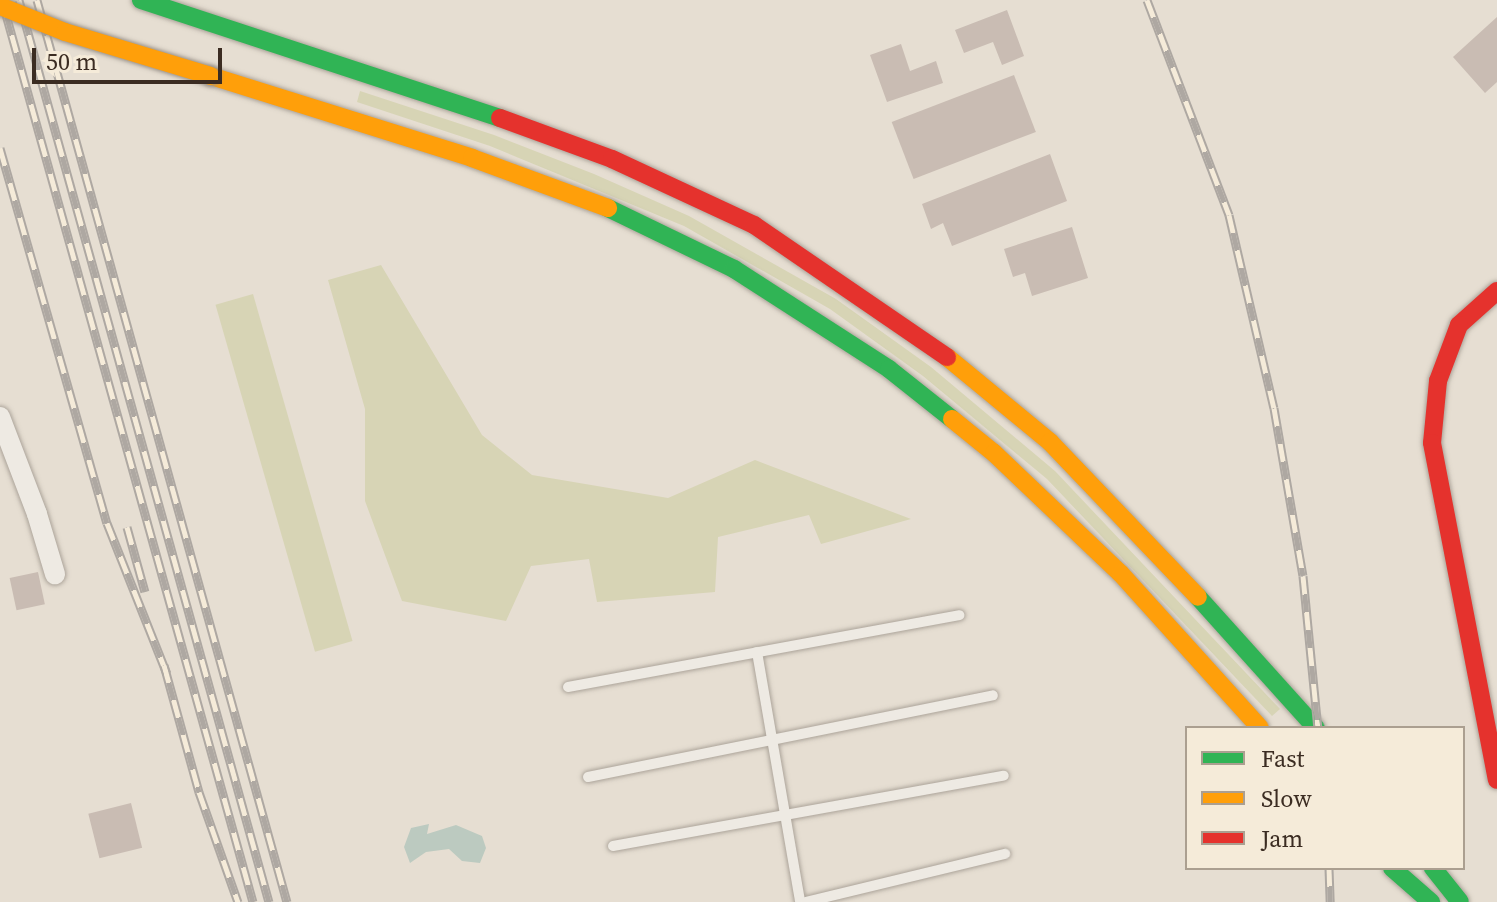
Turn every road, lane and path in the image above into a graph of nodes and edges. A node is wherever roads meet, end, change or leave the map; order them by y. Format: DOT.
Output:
graph roads {
  1 [pos="141,0"];
  2 [pos="0,6"];
  3 [pos="1497,291"];
  4 [pos="0,417"];
  5 [pos="55,574"];
  6 [pos="959,615"];
  7 [pos="757,652"];
  8 [pos="568,687"];
  9 [pos="993,695"];
  10 [pos="1258,726"];
  11 [pos="1314,726"];
  12 [pos="773,742"];
  13 [pos="1004,776"];
  14 [pos="588,777"];
  15 [pos="1497,780"];
  16 [pos="785,818"];
  17 [pos="613,846"];
  18 [pos="1005,854"];
  19 [pos="1394,870"];
  20 [pos="1435,870"];
  21 [pos="800,902"];
  22 [pos="806,902"];
  23 [pos="1431,902"];
  24 [pos="1460,902"];
  1 -- 11 [label="main road"];
  2 -- 10 [label="main road, bridge"];
  3 -- 15 [label="main road"];
  4 -- 5 [label="street"];
  6 -- 7 [label="lane"];
  7 -- 8 [label="lane"];
  7 -- 12 [label="lane"];
  9 -- 12 [label="lane"];
  12 -- 14 [label="lane"];
  12 -- 16 [label="lane"];
  13 -- 16 [label="lane"];
  16 -- 17 [label="lane"];
  16 -- 21 [label="lane"];
  18 -- 22 [label="lane"];
  19 -- 23 [label="main road"];
  20 -- 24 [label="main road"];
}
